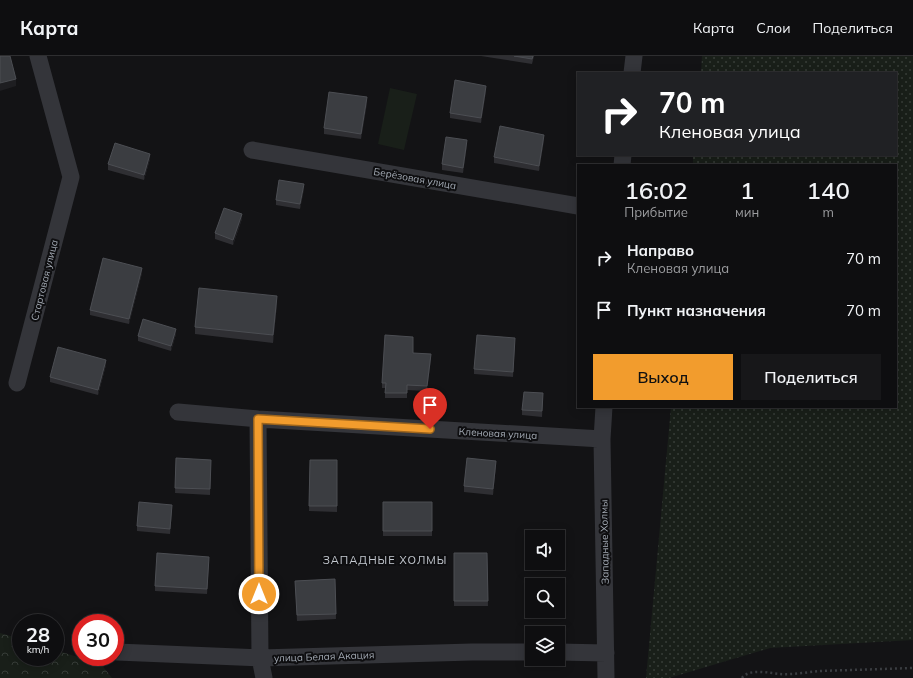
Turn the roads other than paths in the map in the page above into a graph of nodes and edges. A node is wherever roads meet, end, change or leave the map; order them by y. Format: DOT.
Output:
graph roads {
  1 [pos="38,56"];
  2 [pos="634,56"];
  3 [pos="632,72"];
  4 [pos="252,150"];
  5 [pos="577,206"];
  6 [pos="17,383"];
  7 [pos="604,408"];
  8 [pos="178,412"];
  9 [pos="258,419"];
  10 [pos="602,439"];
  11 [pos="124,652"];
  12 [pos="525,652"];
  13 [pos="565,652"];
  14 [pos="606,653"];
  15 [pos="260,658"];
  16 [pos="264,678"];
  17 [pos="606,678"];
  1 -- 6 [label="street, Стартовая улица"];
  2 -- 3 [label="street"];
  4 -- 5 [label="street, Берёзовая улица"];
  7 -- 10 [label="street, Западные Холмы"];
  8 -- 9 [label="street, Кленовая улица"];
  9 -- 10 [label="street, Кленовая улица"];
  9 -- 15 [label="street"];
  10 -- 14 [label="street, Западные Холмы"];
  11 -- 15 [label="street, улица Белая Акация"];
  12 -- 15 [label="street, улица Белая Акация"];
  13 -- 14 [label="street"];
  14 -- 17 [label="street, Западные Холмы"];
  15 -- 16 [label="street"];
}
